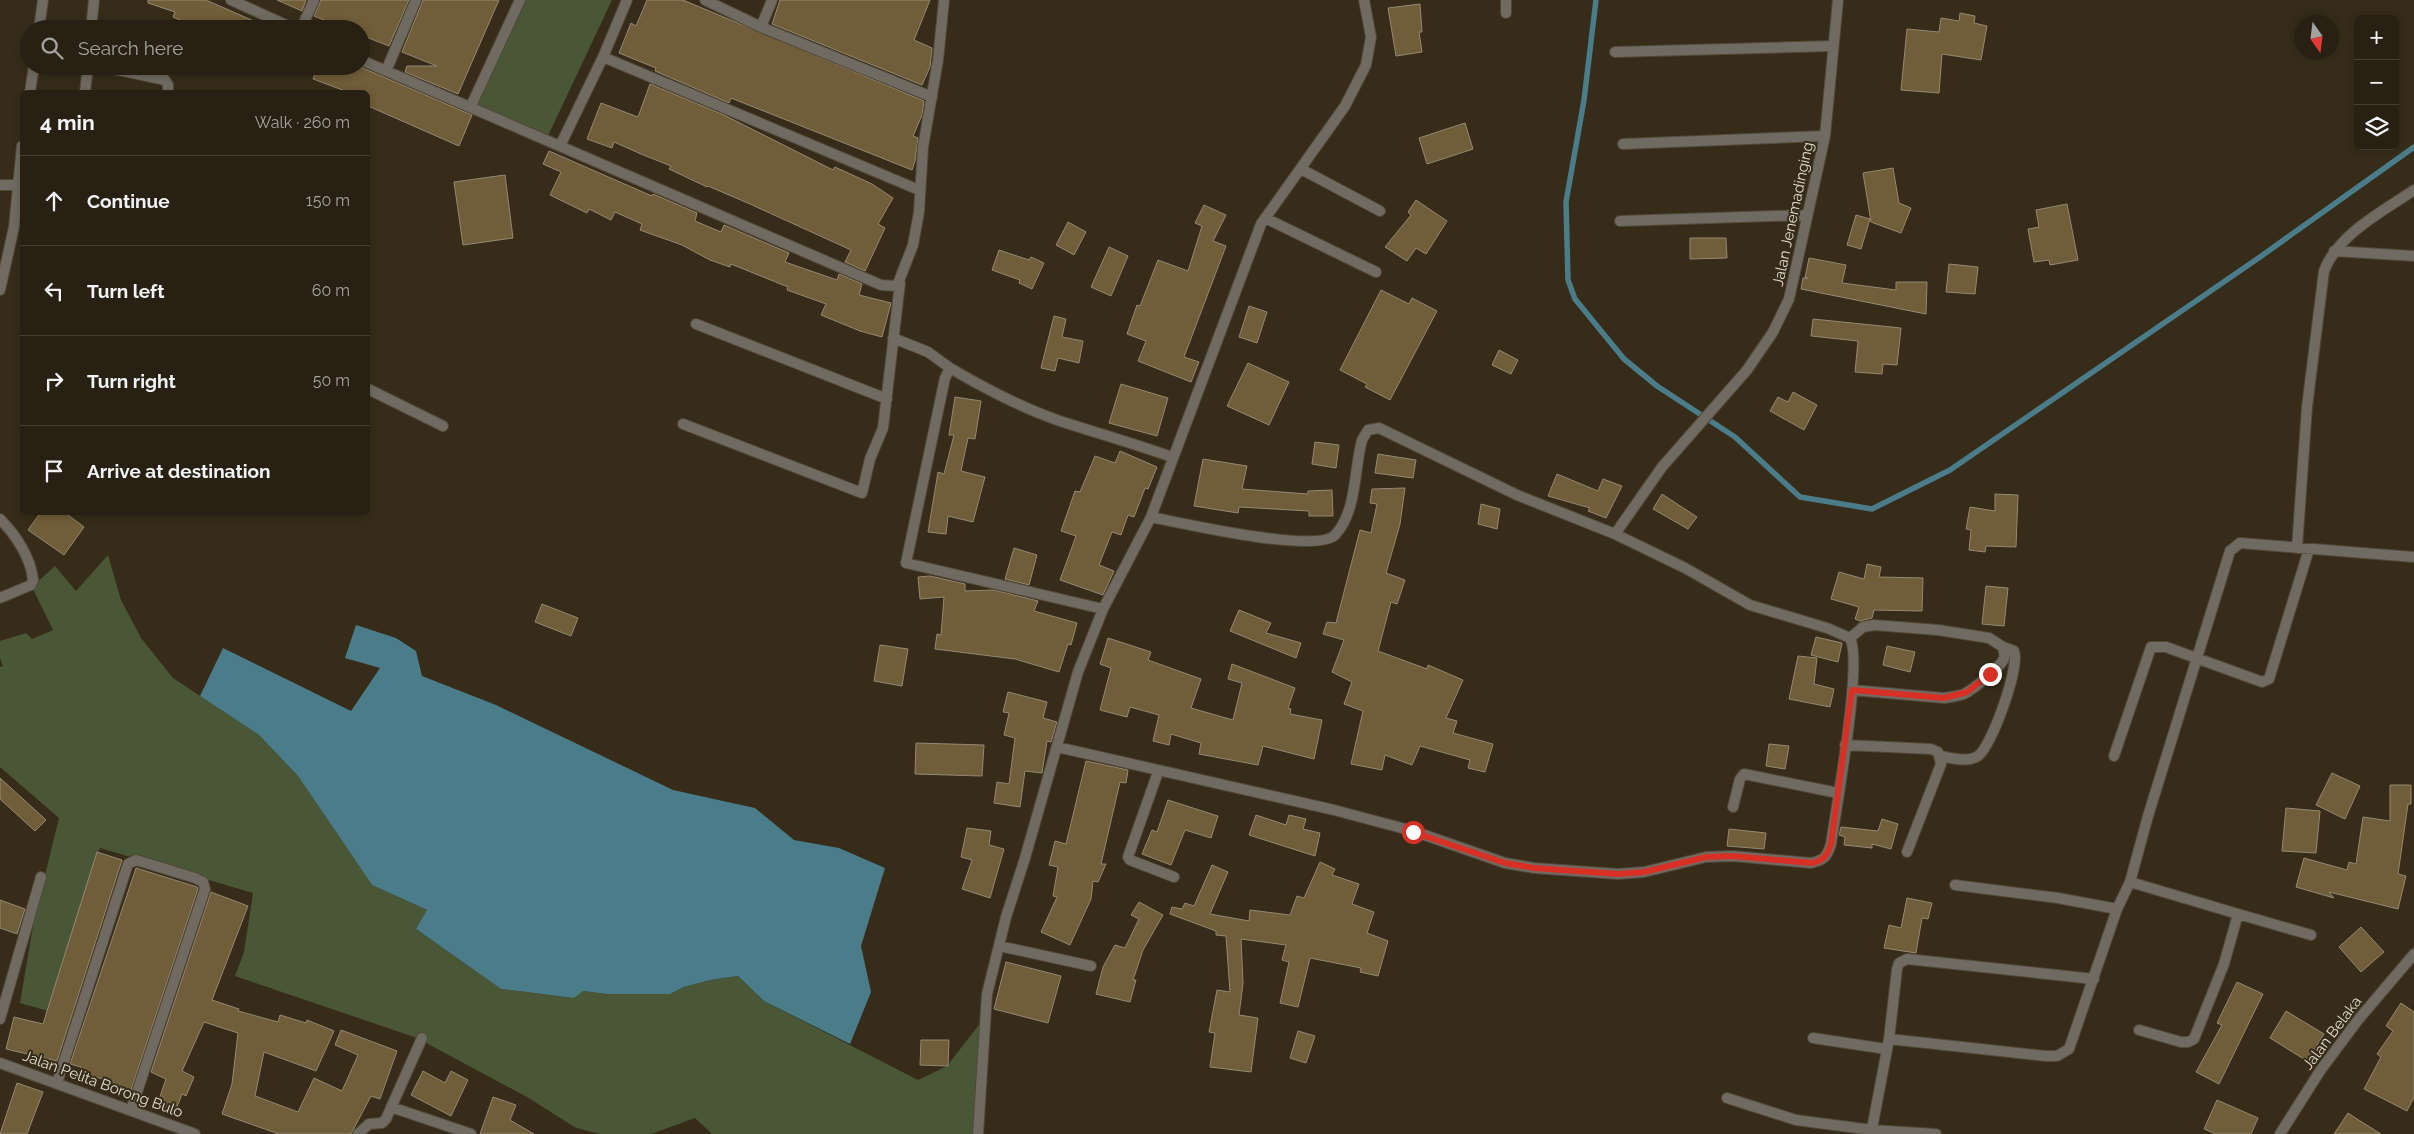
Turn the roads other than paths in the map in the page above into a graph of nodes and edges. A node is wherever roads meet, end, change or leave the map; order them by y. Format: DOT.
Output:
graph roads {
  1 [pos="43,0"];
  2 [pos="94,0"];
  3 [pos="231,0"];
  4 [pos="314,0"];
  5 [pos="416,0"];
  6 [pos="520,0"];
  7 [pos="627,0"];
  8 [pos="705,0"];
  9 [pos="772,0"];
  10 [pos="944,0"];
  11 [pos="1364,0"];
  12 [pos="1506,0"];
  13 [pos="1838,0"];
  14 [pos="1506,13"];
  15 [pos="41,20"];
  16 [pos="92,20"];
  17 [pos="274,20"];
  18 [pos="305,20"];
  19 [pos="762,26"];
  20 [pos="1833,46"];
  21 [pos="1615,52"];
  22 [pos="603,57"];
  23 [pos="370,64"];
  24 [pos="386,71"];
  25 [pos="33,75"];
  26 [pos="87,75"];
  27 [pos="141,75"];
  28 [pos="30,90"];
  29 [pos="85,90"];
  30 [pos="168,90"];
  31 [pos="932,96"];
  32 [pos="471,106"];
  33 [pos="1825,136"];
  34 [pos="1623,144"];
  35 [pos="560,146"];
  36 [pos="20,162"];
  37 [pos="1301,169"];
  38 [pos="0,185"];
  39 [pos="17,185"];
  40 [pos="919,190"];
  41 [pos="2414,190"];
  42 [pos="1380,211"];
  43 [pos="1807,215"];
  44 [pos="1266,218"];
  45 [pos="1620,221"];
  46 [pos="2334,251"];
  47 [pos="2414,256"];
  48 [pos="3,266"];
  49 [pos="1376,272"];
  50 [pos="900,283"];
  51 [pos="0,290"];
  52 [pos="696,324"];
  53 [pos="894,338"];
  54 [pos="950,368"];
  55 [pos="370,390"];
  56 [pos="887,399"];
  57 [pos="683,424"];
  58 [pos="444,426"];
  59 [pos="1172,457"];
  60 [pos="1151,517"];
  61 [pos="0,519"];
  62 [pos="1615,534"];
  63 [pos="2297,548"];
  64 [pos="2309,549"];
  65 [pos="2414,557"];
  66 [pos="0,598"];
  67 [pos="1103,609"];
  68 [pos="1850,638"];
  69 [pos="2004,647"];
  70 [pos="2196,658"];
  71 [pos="1852,690"];
  72 [pos="1845,745"];
  73 [pos="1057,748"];
  74 [pos="1940,756"];
  75 [pos="2114,756"];
  76 [pos="1158,772"];
  77 [pos="1838,793"];
  78 [pos="1733,807"];
  79 [pos="1908,852"];
  80 [pos="41,877"];
  81 [pos="1174,877"];
  82 [pos="2130,882"];
  83 [pos="1955,885"];
  84 [pos="2117,909"];
  85 [pos="2238,914"];
  86 [pos="2311,935"];
  87 [pos="999,946"];
  88 [pos="2414,954"];
  89 [pos="1091,966"];
  90 [pos="2094,979"];
  91 [pos="0,1019"];
  92 [pos="2139,1030"];
  93 [pos="422,1038"];
  94 [pos="1813,1038"];
  95 [pos="1888,1044"];
  96 [pos="1,1066"];
  97 [pos="57,1083"];
  98 [pos="1727,1098"];
  99 [pos="391,1107"];
  100 [pos="131,1110"];
  101 [pos="1872,1132"];
  102 [pos="195,1134"];
  103 [pos="358,1134"];
  104 [pos="471,1134"];
  105 [pos="978,1134"];
  106 [pos="1936,1134"];
  107 [pos="2280,1134"];
  1 -- 15 [label="street"];
  2 -- 16 [label="street"];
  3 -- 17 [label="street"];
  4 -- 18 [label="street"];
  5 -- 24 [label="street"];
  6 -- 32 [label="street"];
  7 -- 22 [label="street"];
  8 -- 19 [label="street"];
  9 -- 19 [label="street"];
  10 -- 31 [label="street"];
  11 -- 37 [label="street"];
  12 -- 14 [label="street"];
  13 -- 20 [label="street, Jalan Jenemadinging"];
  19 -- 31 [label="street"];
  20 -- 21 [label="street"];
  20 -- 33 [label="street, Jalan Jenemadinging"];
  22 -- 35 [label="street"];
  22 -- 40 [label="street"];
  23 -- 24 [label="street"];
  24 -- 32 [label="street"];
  25 -- 28 [label="street"];
  26 -- 29 [label="street"];
  27 -- 30 [label="street"];
  31 -- 40 [label="street"];
  32 -- 35 [label="street"];
  33 -- 34 [label="street"];
  33 -- 43 [label="street, Jalan Jenemadinging"];
  35 -- 50 [label="street"];
  36 -- 39 [label="street"];
  37 -- 42 [label="street"];
  37 -- 44 [label="street"];
  38 -- 39 [label="street"];
  39 -- 48 [label="street"];
  40 -- 50 [label="street"];
  41 -- 46 [label="street"];
  43 -- 45 [label="street"];
  43 -- 62 [label="street, Jalan Jenemadinging"];
  44 -- 49 [label="street"];
  44 -- 59 [label="street"];
  46 -- 47 [label="street"];
  46 -- 63 [label="street"];
  48 -- 51 [label="street"];
  50 -- 53 [label="street"];
  52 -- 56 [label="street"];
  53 -- 54 [label="street"];
  53 -- 56 [label="street"];
  54 -- 59 [label="street"];
  54 -- 67 [label="street"];
  55 -- 58 [label="street"];
  56 -- 57 [label="street"];
  59 -- 60 [label="street"];
  60 -- 62 [label="street"];
  60 -- 67 [label="street"];
  61 -- 66 [label="street"];
  62 -- 68 [label="street"];
  63 -- 64 [label="street"];
  63 -- 70 [label="street"];
  64 -- 65 [label="street"];
  64 -- 70 [label="street"];
  67 -- 73 [label="street"];
  68 -- 69 [label="street"];
  68 -- 71 [label="street"];
  69 -- 71 [label="street"];
  69 -- 74 [label="street"];
  70 -- 75 [label="street"];
  70 -- 82 [label="street"];
  71 -- 72 [label="street"];
  72 -- 74 [label="street"];
  72 -- 77 [label="street"];
  73 -- 76 [label="street"];
  73 -- 87 [label="street"];
  74 -- 79 [label="street"];
  76 -- 77 [label="street"];
  76 -- 81 [label="street"];
  77 -- 78 [label="street"];
  80 -- 91 [label="street"];
  82 -- 84 [label="street"];
  82 -- 85 [label="street"];
  83 -- 84 [label="street"];
  84 -- 90 [label="street"];
  85 -- 86 [label="street"];
  85 -- 92 [label="street"];
  87 -- 89 [label="street"];
  87 -- 105 [label="street"];
  88 -- 107 [label="street, Jalan Belaka"];
  90 -- 95 [label="street"];
  90 -- 95 [label="street"];
  93 -- 99 [label="street"];
  94 -- 95 [label="street"];
  95 -- 101 [label="street"];
  96 -- 97 [label="street, Jalan Pelita Borong Bulo"];
  97 -- 100 [label="street, Jalan Pelita Borong Bulo"];
  97 -- 100 [label="street"];
  98 -- 101 [label="street"];
  99 -- 103 [label="street"];
  99 -- 104 [label="street"];
  100 -- 102 [label="street, Jalan Pelita Borong Bulo"];
  101 -- 106 [label="street"];
}
